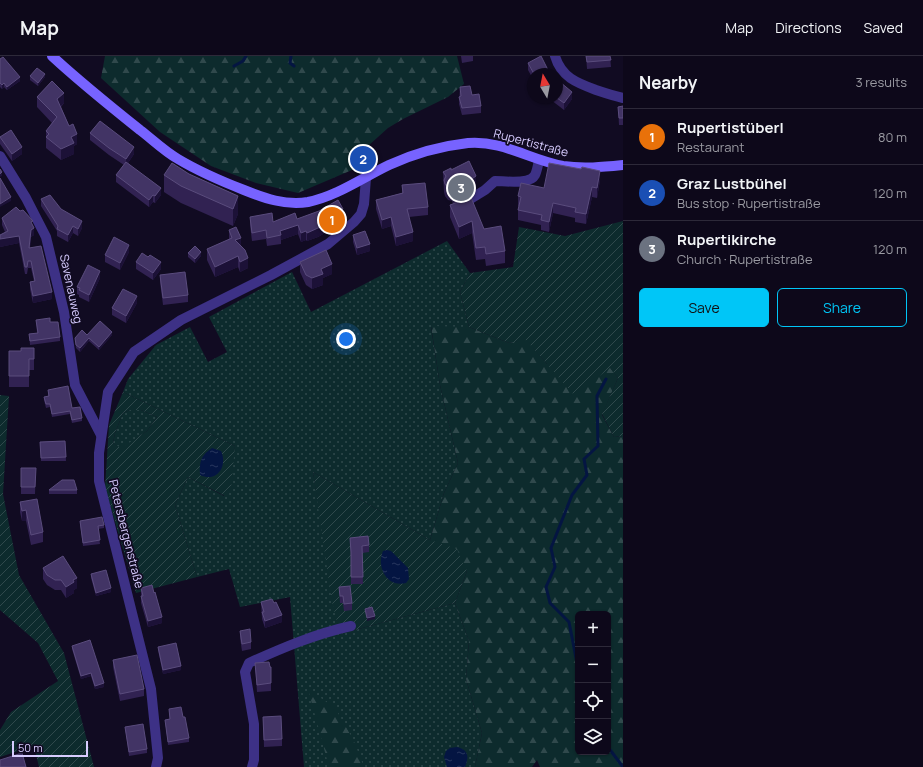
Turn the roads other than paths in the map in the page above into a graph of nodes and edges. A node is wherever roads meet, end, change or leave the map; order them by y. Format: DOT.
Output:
graph roads {
  1 [pos="52,56"];
  2 [pos="555,56"];
  3 [pos="623,98"];
  4 [pos="0,156"];
  5 [pos="539,160"];
  6 [pos="623,165"];
  7 [pos="366,178"];
  8 [pos="467,201"];
  9 [pos="101,435"];
  10 [pos="351,626"];
  11 [pos="156,767"];
  12 [pos="252,767"];
  1 -- 7 [label="main road, Rupertistraße"];
  2 -- 3 [label="street"];
  4 -- 9 [label="street, Savenauweg"];
  5 -- 6 [label="main road, Rupertistraße"];
  5 -- 7 [label="main road, Rupertistraße"];
  5 -- 8 [label="street"];
  7 -- 9 [label="street, Petersbergenstraße"];
  9 -- 11 [label="street, Petersbergenstraße"];
  10 -- 12 [label="street"];
}
